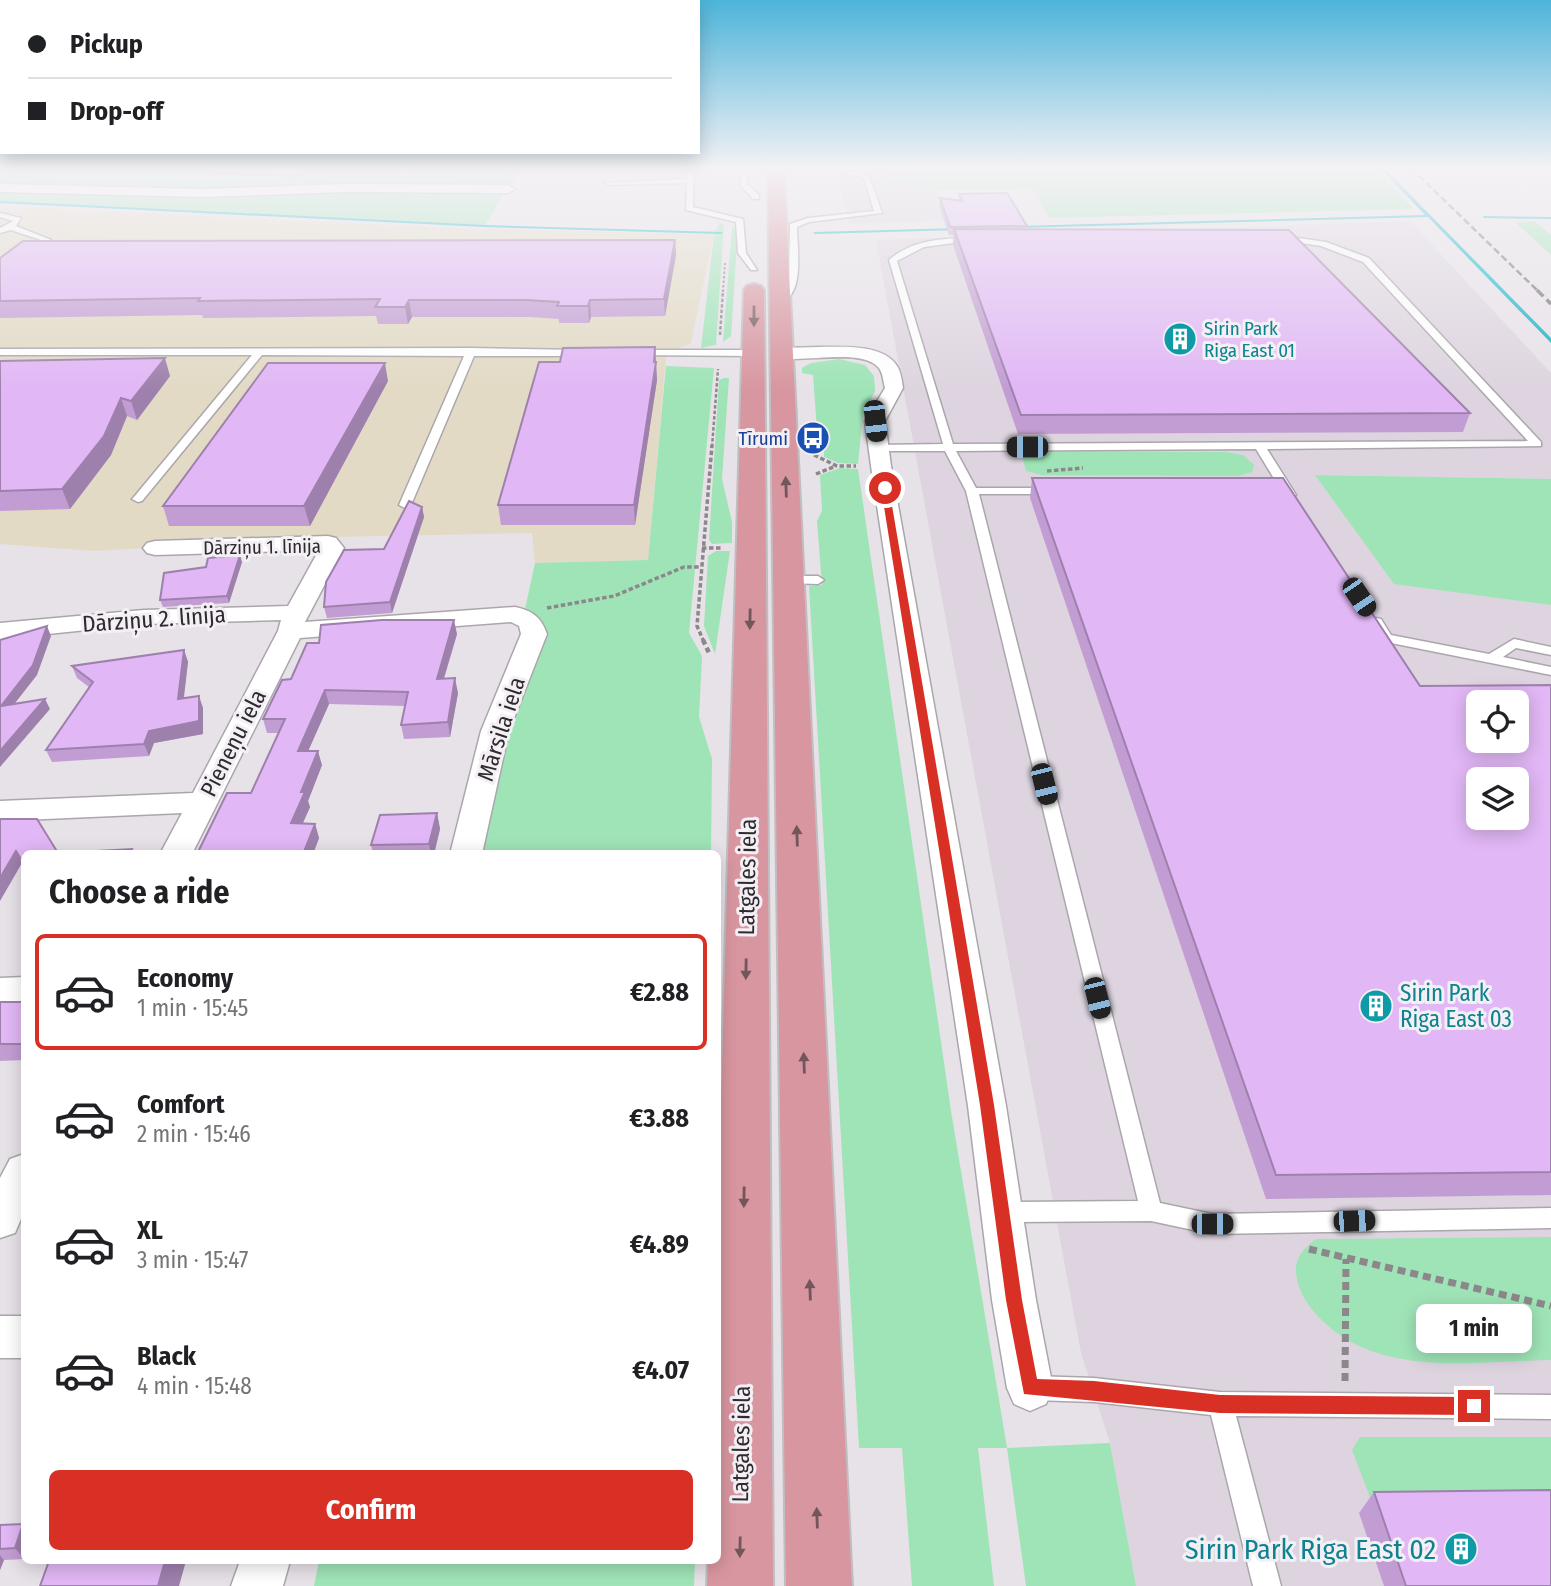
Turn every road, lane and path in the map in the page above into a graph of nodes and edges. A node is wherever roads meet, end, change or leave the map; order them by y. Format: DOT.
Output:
graph roads {
  1 [pos="741,242"];
  2 [pos="754,242"];
  3 [pos="778,242"];
  4 [pos="793,242"];
  5 [pos="934,242"];
  6 [pos="1313,242"];
  7 [pos="43,243"];
  8 [pos="57,243"];
  9 [pos="726,251"];
  10 [pos="754,268"];
  11 [pos="0,269"];
  12 [pos="780,299"];
  13 [pos="720,344"];
  14 [pos="471,351"];
  15 [pos="0,352"];
  16 [pos="260,352"];
  17 [pos="592,353"];
  18 [pos="629,353"];
  19 [pos="766,353"];
  20 [pos="718,364"];
  21 [pos="1260,446"];
  22 [pos="878,448"];
  23 [pos="949,448"];
  24 [pos="836,466"];
  25 [pos="816,474"];
  26 [pos="1269,490"];
  27 [pos="972,491"];
  28 [pos="1061,491"];
  29 [pos="138,499"];
  30 [pos="405,505"];
  31 [pos="155,548"];
  32 [pos="702,548"];
  33 [pos="734,548"];
  34 [pos="701,567"];
  35 [pos="1364,605"];
  36 [pos="515,614"];
  37 [pos="292,624"];
  38 [pos="0,631"];
  39 [pos="1551,651"];
  40 [pos="710,655"];
  41 [pos="1491,659"];
  42 [pos="1551,671"];
  43 [pos="202,802"];
  44 [pos="0,811"];
  45 [pos="178,850"];
  46 [pos="467,850"];
  47 [pos="21,990"];
  48 [pos="0,991"];
  49 [pos="21,1177"];
  50 [pos="1151,1211"];
  51 [pos="1002,1212"];
  52 [pos="1551,1218"];
  53 [pos="0,1220"];
  54 [pos="1280,1224"];
  55 [pos="1346,1259"];
  56 [pos="1551,1306"];
  57 [pos="0,1337"];
  58 [pos="21,1337"];
  59 [pos="1030,1388"];
  60 [pos="1220,1404"];
  61 [pos="1345,1405"];
  62 [pos="1551,1406"];
  63 [pos="264,1564"];
  64 [pos="257,1586"];
  65 [pos="740,1586"];
  66 [pos="819,1586"];
  67 [pos="1267,1586"];
  1 -- 10 [label="lane"];
  2 -- 10 [label="highway, Latgales iela"];
  3 -- 12 [label="highway, Latgales iela"];
  4 -- 12 [label="lane, Latgales iela"];
  5 -- 23 [label="lane"];
  6 -- 21 [label="lane"];
  7 -- 8 [label="lane"];
  7 -- 11 [label="lane"];
  9 -- 13 [label="path"];
  10 -- 19 [label="highway, Latgales iela, one-way"];
  12 -- 19 [label="highway, Latgales iela"];
  14 -- 16 [label="lane"];
  14 -- 17 [label="lane"];
  14 -- 30 [label="lane"];
  15 -- 16 [label="lane"];
  16 -- 29 [label="lane"];
  18 -- 19 [label="lane"];
  19 -- 22 [label="street"];
  19 -- 65 [label="highway, Latgales iela, one-way"];
  66 -- 19 [label="highway, Latgales iela, one-way"];
  20 -- 32 [label="path"];
  21 -- 23 [label="lane"];
  21 -- 26 [label="lane"];
  22 -- 23 [label="lane"];
  22 -- 51 [label="street"];
  23 -- 27 [label="lane"];
  24 -- 25 [label="path"];
  27 -- 28 [label="lane"];
  27 -- 50 [label="lane"];
  31 -- 37 [label="street, Dārziņu 1. līnija"];
  32 -- 33 [label="path"];
  32 -- 34 [label="path"];
  34 -- 36 [label="path"];
  34 -- 40 [label="path"];
  35 -- 41 [label="lane"];
  36 -- 37 [label="street, Dārziņu 2. līnija"];
  36 -- 46 [label="street, Mārsila iela"];
  37 -- 38 [label="street, Dārziņu 2. līnija"];
  37 -- 43 [label="street, Pieneņu iela"];
  39 -- 41 [label="lane"];
  41 -- 42 [label="lane"];
  43 -- 44 [label="street"];
  43 -- 45 [label="street, Pieneņu iela"];
  47 -- 48 [label="street"];
  49 -- 53 [label="street"];
  50 -- 51 [label="lane"];
  50 -- 54 [label="lane"];
  51 -- 59 [label="street"];
  52 -- 54 [label="lane"];
  54 -- 55 [label="path"];
  55 -- 56 [label="path"];
  55 -- 61 [label="path"];
  57 -- 58 [label="street"];
  59 -- 60 [label="lane"];
  60 -- 61 [label="lane"];
  60 -- 67 [label="lane"];
  61 -- 62 [label="lane"];
  63 -- 64 [label="street"];
}
